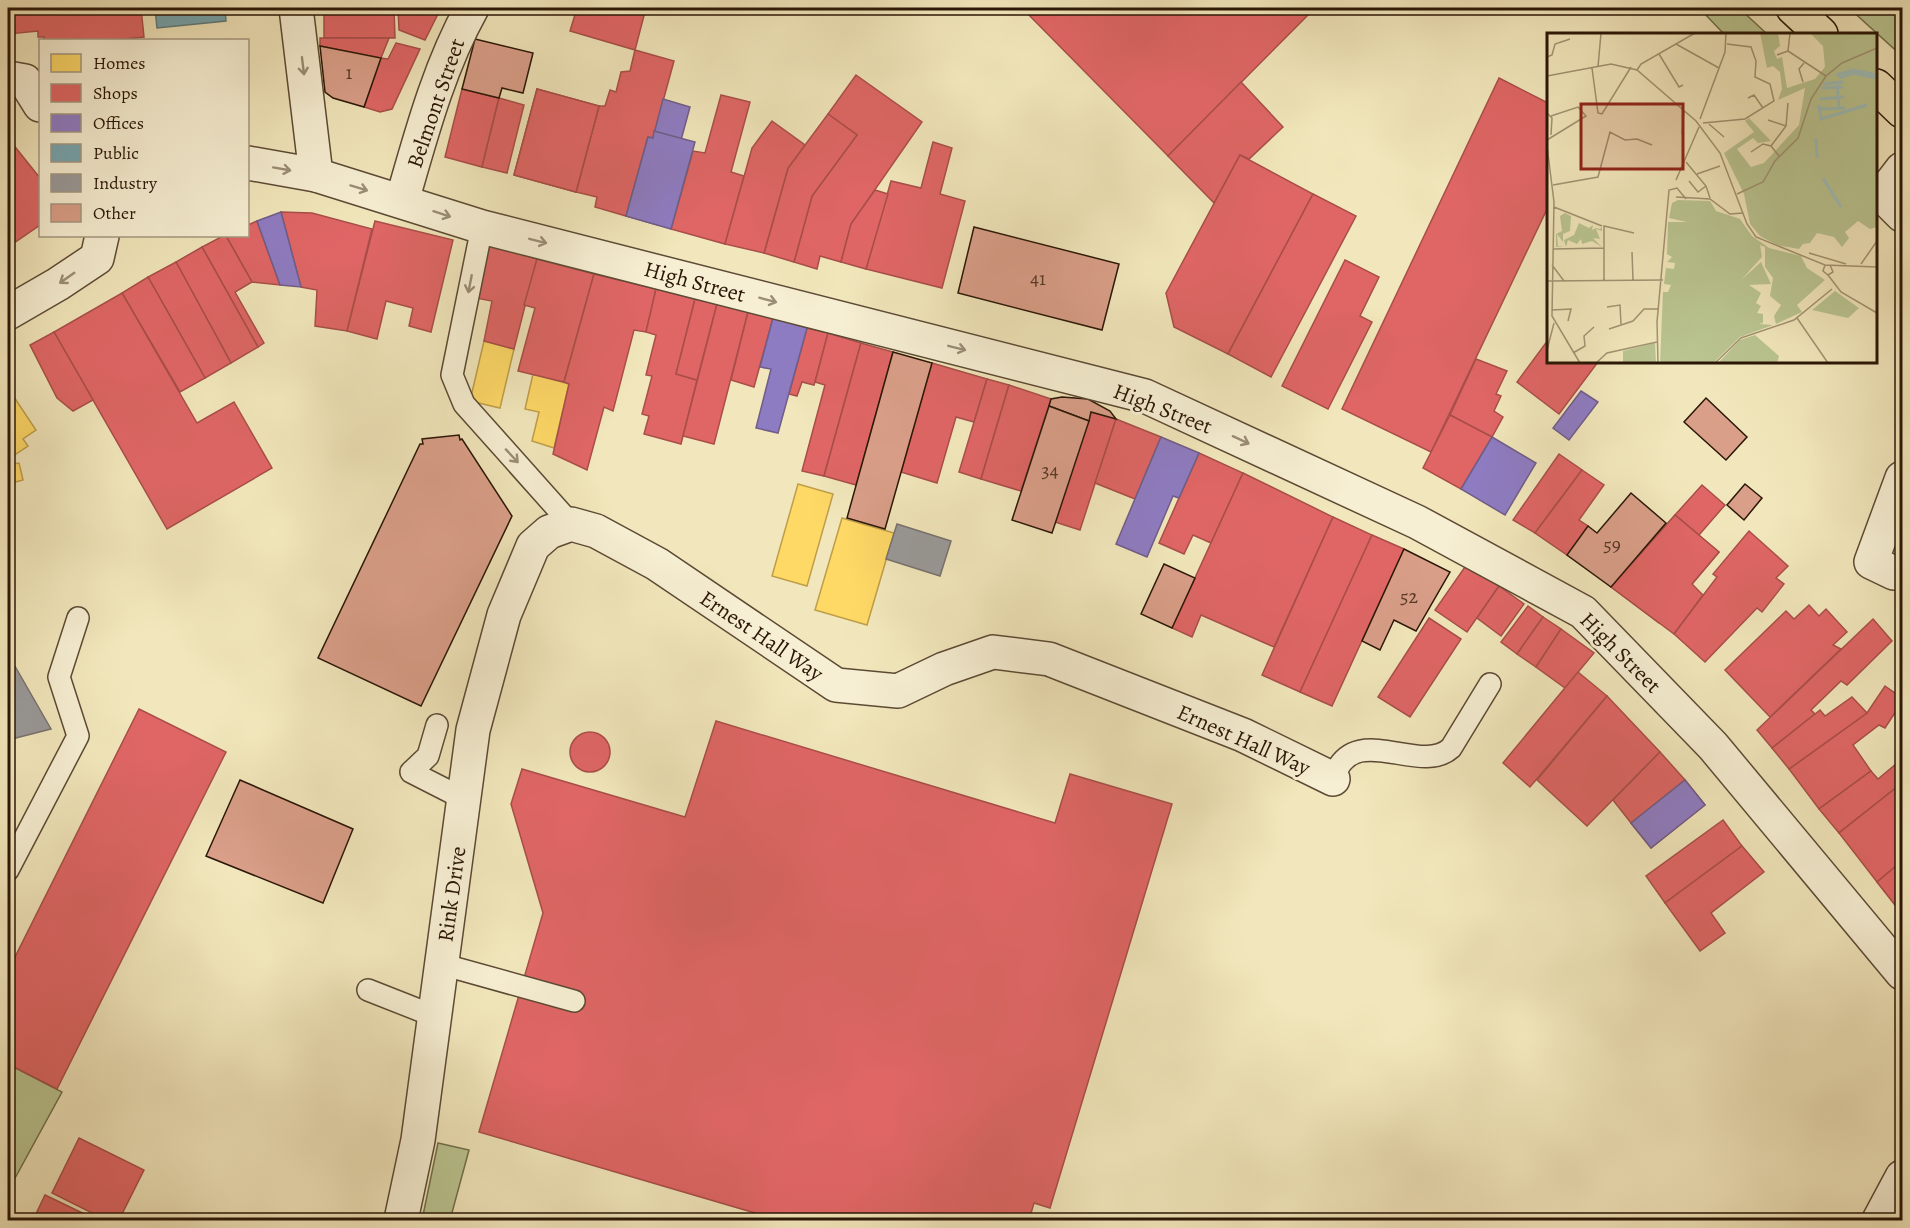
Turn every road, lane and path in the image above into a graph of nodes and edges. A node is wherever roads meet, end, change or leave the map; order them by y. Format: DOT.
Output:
graph roads {
  1 [pos="296,8"];
  2 [pos="472,8"];
  3 [pos="1793,8"];
  4 [pos="1820,33"];
  5 [pos="1877,88"];
  6 [pos="1902,111"];
  7 [pos="249,163"];
  8 [pos="1902,169"];
  9 [pos="316,175"];
  10 [pos="402,201"];
  11 [pos="1887,203"];
  12 [pos="482,227"];
  13 [pos="102,237"];
  14 [pos="8,313"];
  15 [pos="1902,478"];
  16 [pos="571,525"];
  17 [pos="1894,573"];
  18 [pos="78,618"];
  19 [pos="1490,684"];
  20 [pos="437,725"];
  21 [pos="1333,779"];
  22 [pos="464,799"];
  23 [pos="8,870"];
  24 [pos="441,964"];
  25 [pos="1902,973"];
  26 [pos="368,990"];
  27 [pos="574,1001"];
  28 [pos="434,1016"];
  29 [pos="1902,1178"];
  30 [pos="401,1221"];
  31 [pos="1879,1221"];
  1 -- 9 [label="street, one-way"];
  2 -- 10 [label="street, Belmont Street"];
  3 -- 4 [label="main road"];
  5 -- 6 [label="main road"];
  7 -- 9 [label="street, High Street, one-way"];
  8 -- 11 [label="street"];
  9 -- 10 [label="street, High Street, one-way"];
  10 -- 12 [label="street, High Street, one-way"];
  12 -- 16 [label="lane, one-way"];
  12 -- 25 [label="street, High Street, one-way"];
  13 -- 14 [label="street, one-way"];
  15 -- 17 [label="street"];
  16 -- 21 [label="street, Ernest Hall Way"];
  16 -- 22 [label="street, Rink Drive"];
  18 -- 23 [label="lane"];
  19 -- 21 [label="lane"];
  20 -- 22 [label="lane"];
  22 -- 24 [label="street, Rink Drive"];
  24 -- 27 [label="lane"];
  24 -- 28 [label="street, Rink Drive"];
  26 -- 28 [label="lane"];
  28 -- 30 [label="street, Rink Drive"];
  29 -- 31 [label="street"];
}
